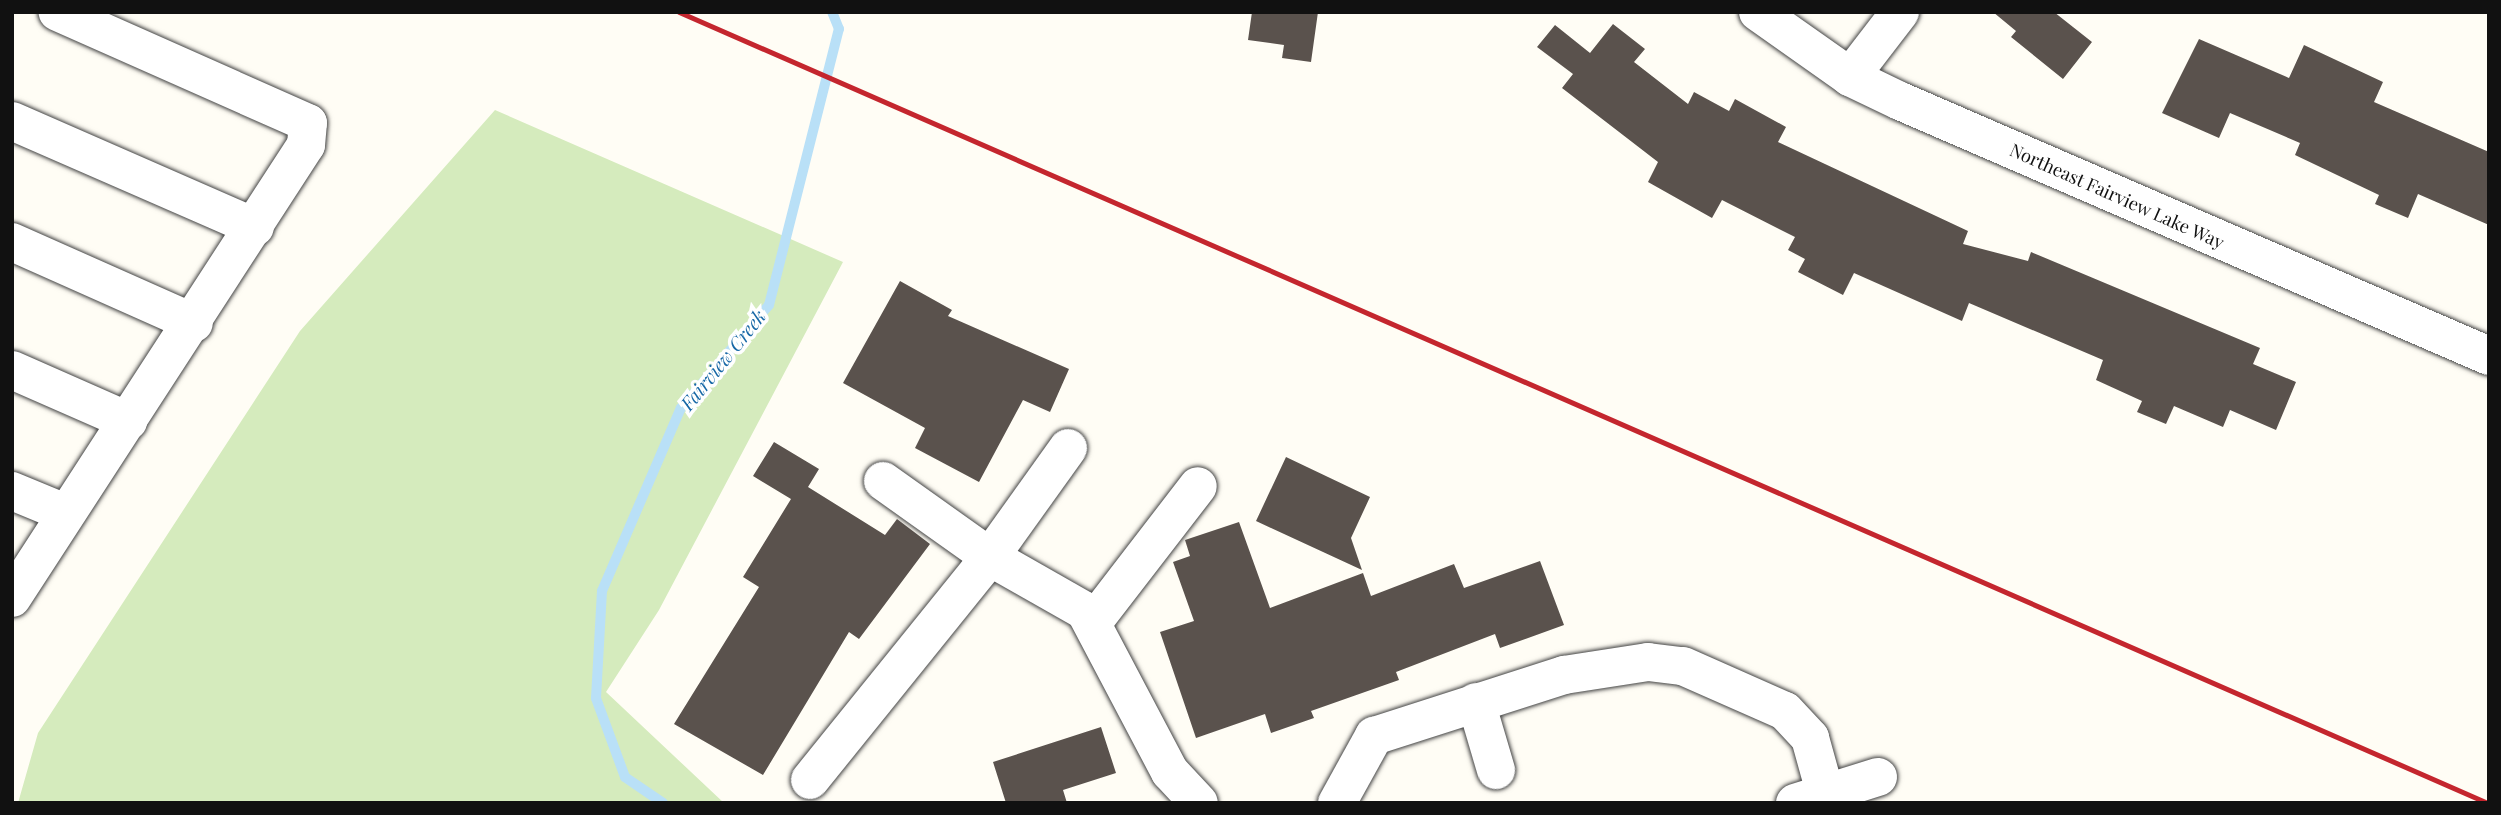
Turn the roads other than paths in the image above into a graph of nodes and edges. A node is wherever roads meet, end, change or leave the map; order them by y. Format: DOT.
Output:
graph roads {
  1 [pos="57,12"];
  2 [pos="1758,12"];
  3 [pos="1900,12"];
  4 [pos="1850,77"];
  5 [pos="12,121"];
  6 [pos="255,227"];
  7 [pos="12,242"];
  8 [pos="194,323"];
  9 [pos="2489,356"];
  10 [pos="12,370"];
  11 [pos="128,421"];
  12 [pos="1068,448"];
  13 [pos="883,481"];
  14 [pos="1198,486"];
  15 [pos="12,491"];
  16 [pos="65,513"];
  17 [pos="990,557"];
  18 [pos="12,598"];
  19 [pos="1094,621"];
  20 [pos="1476,702"];
  21 [pos="1496,770"];
  22 [pos="1878,777"];
  23 [pos="810,780"];
  24 [pos="1810,797"];
  25 [pos="1199,803"];
  26 [pos="1337,803"];
  1 -- 6 [label="street"];
  2 -- 4 [label="street, Northeast Fairview Lake Way"];
  3 -- 4 [label="street"];
  4 -- 9 [label="street, Northeast Fairview Lake Way"];
  5 -- 6 [label="street"];
  6 -- 8 [label="street"];
  7 -- 8 [label="street"];
  8 -- 11 [label="street"];
  10 -- 11 [label="street"];
  11 -- 16 [label="street"];
  12 -- 17 [label="street"];
  13 -- 17 [label="street"];
  14 -- 19 [label="street"];
  15 -- 16 [label="street"];
  16 -- 18 [label="street"];
  17 -- 19 [label="street"];
  17 -- 23 [label="street"];
  19 -- 25 [label="street"];
  20 -- 21 [label="street"];
  20 -- 24 [label="street"];
  20 -- 26 [label="street"];
  22 -- 24 [label="street"];
}
